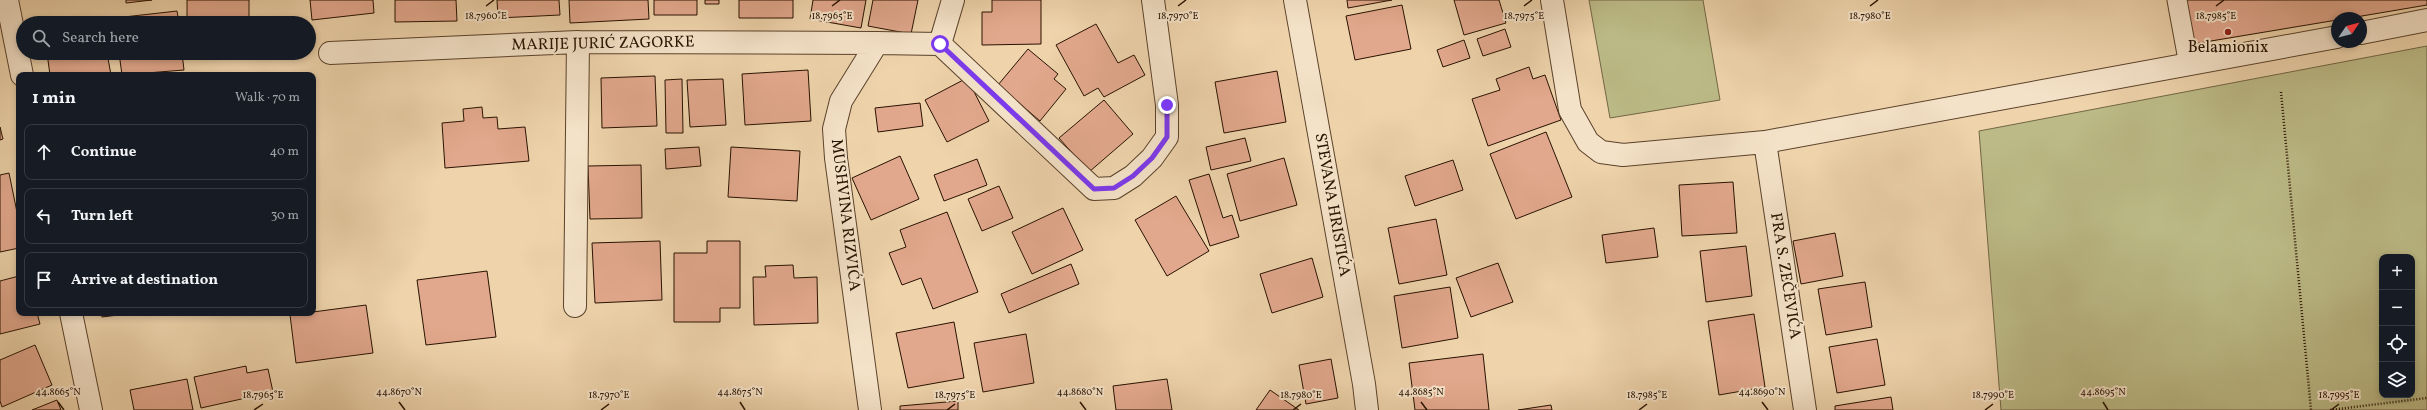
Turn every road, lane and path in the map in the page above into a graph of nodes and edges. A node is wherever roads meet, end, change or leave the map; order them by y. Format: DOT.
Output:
graph roads {
  1 [pos="7,0"];
  2 [pos="953,0"];
  3 [pos="1153,0"];
  4 [pos="1295,0"];
  5 [pos="1552,0"];
  6 [pos="2177,0"];
  7 [pos="2427,20"];
  8 [pos="2367,32"];
  9 [pos="2331,39"];
  10 [pos="578,42"];
  11 [pos="877,43"];
  12 [pos="940,44"];
  13 [pos="16,45"];
  14 [pos="330,53"];
  15 [pos="19,60"];
  16 [pos="2189,66"];
  17 [pos="21,72"];
  18 [pos="2281,92"];
  19 [pos="1765,142"];
  20 [pos="575,306"];
  21 [pos="72,316"];
  22 [pos="2427,398"];
  23 [pos="91,410"];
  24 [pos="870,410"];
  25 [pos="1367,410"];
  26 [pos="1806,410"];
  27 [pos="2311,410"];
  28 [pos="2330,410"];
  1 -- 13 [label="street"];
  2 -- 12 [label="street"];
  3 -- 12 [label="street"];
  4 -- 25 [label="street, STEVANA HRISTIĆA"];
  5 -- 19 [label="street"];
  6 -- 16 [label="lane"];
  7 -- 8 [label="street"];
  9 -- 16 [label="street"];
  10 -- 11 [label="street, MARIJE JURIĆ ZAGORKE"];
  10 -- 14 [label="street, MARIJE JURIĆ ZAGORKE"];
  10 -- 20 [label="street"];
  11 -- 12 [label="street"];
  11 -- 24 [label="street, MUSHVINA RIZVIĆA"];
  15 -- 17 [label="street"];
  16 -- 19 [label="street"];
  18 -- 27 [label="path"];
  19 -- 26 [label="street, FRA S. ZEČEVIĆA"];
  21 -- 23 [label="street"];
  22 -- 28 [label="path"];
}
